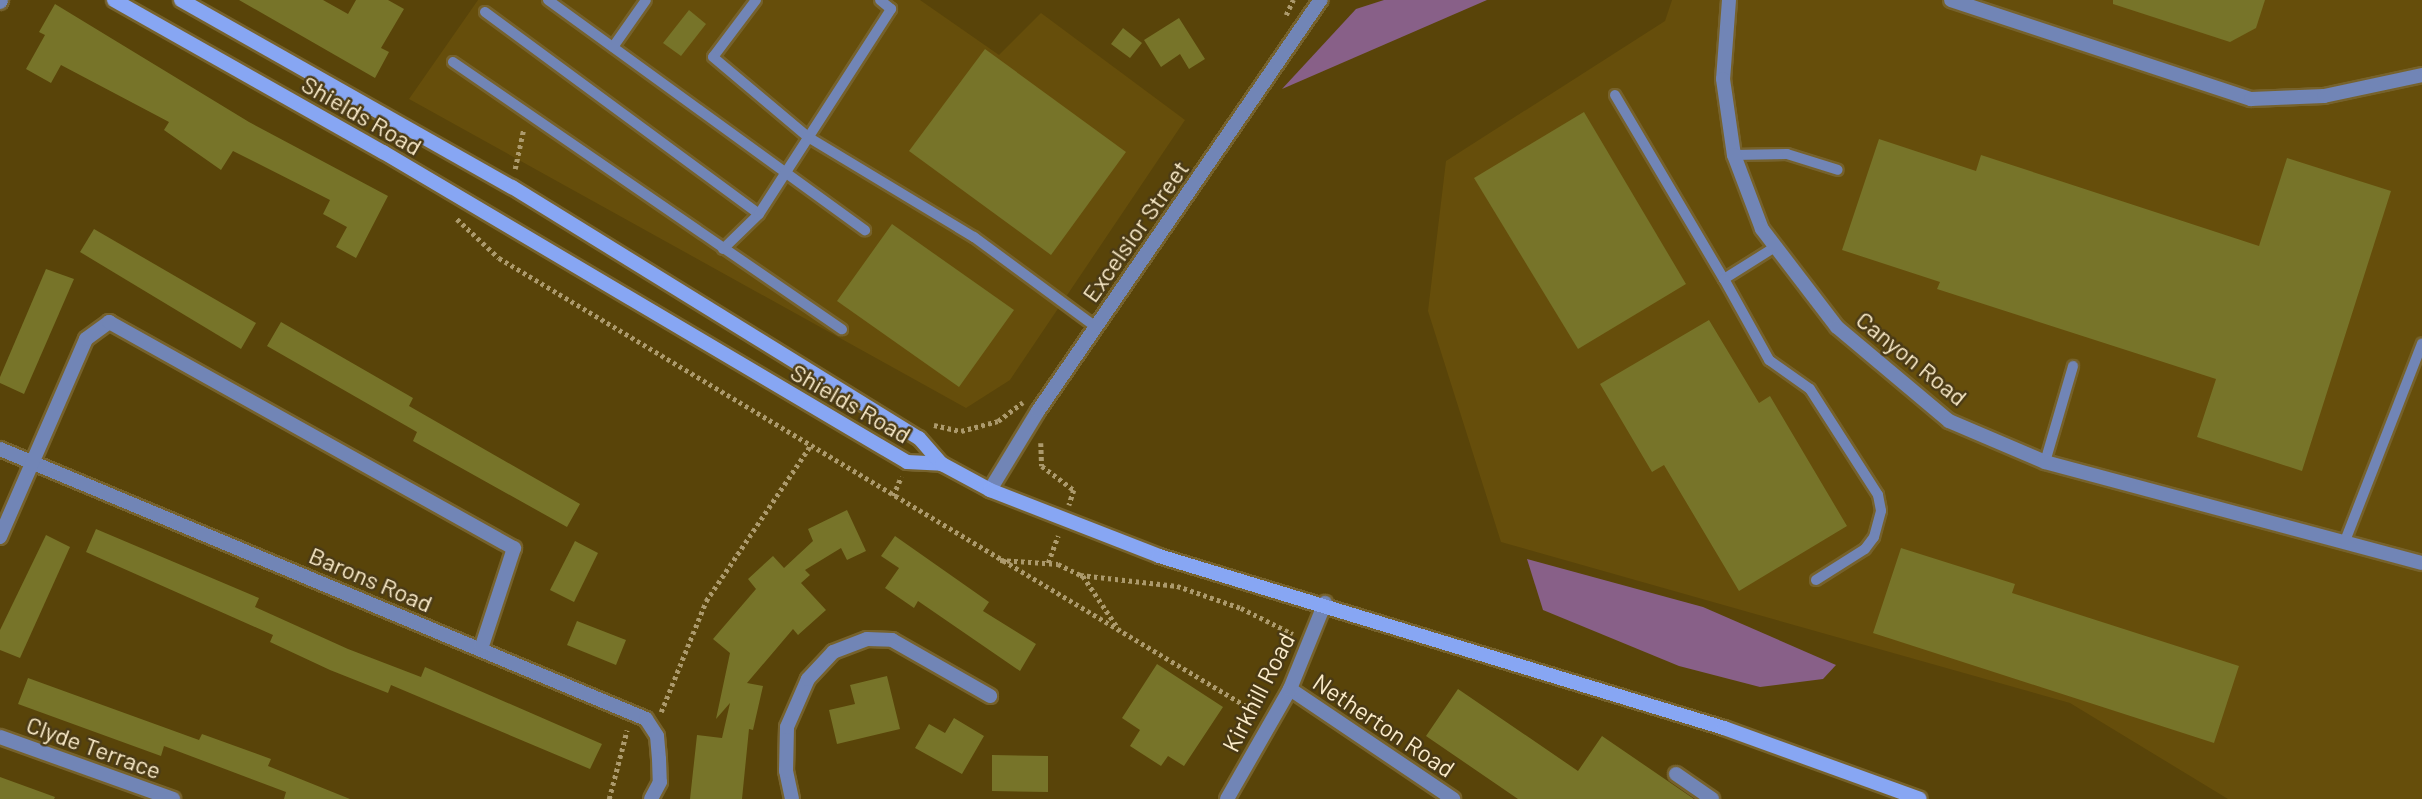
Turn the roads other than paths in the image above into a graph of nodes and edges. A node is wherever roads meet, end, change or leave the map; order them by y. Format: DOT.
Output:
graph roads {
  1 [pos="114,0"];
  2 [pos="181,0"];
  3 [pos="548,0"];
  4 [pos="646,0"];
  5 [pos="756,0"];
  6 [pos="880,0"];
  7 [pos="1321,0"];
  8 [pos="1729,0"];
  9 [pos="1951,0"];
  10 [pos="485,12"];
  11 [pos="613,47"];
  12 [pos="453,62"];
  13 [pos="2422,75"];
  14 [pos="1615,95"];
  15 [pos="808,137"];
  16 [pos="1734,155"];
  17 [pos="1838,170"];
  18 [pos="786,172"];
  19 [pos="759,214"];
  20 [pos="865,230"];
  21 [pos="1775,247"];
  22 [pos="723,249"];
  23 [pos="1724,279"];
  24 [pos="1096,327"];
  25 [pos="842,329"];
  26 [pos="2422,344"];
  27 [pos="2073,366"];
  28 [pos="0,449"];
  29 [pos="31,461"];
  30 [pos="2045,463"];
  31 [pos="942,464"];
  32 [pos="990,490"];
  33 [pos="0,537"];
  34 [pos="2345,541"];
  35 [pos="2422,563"];
  36 [pos="1816,580"];
  37 [pos="1325,604"];
  38 [pos="481,649"];
  39 [pos="1290,689"];
  40 [pos="990,696"];
  41 [pos="0,737"];
  42 [pos="1676,774"];
  43 [pos="173,799"];
  44 [pos="652,799"];
  45 [pos="792,799"];
  46 [pos="1227,799"];
  47 [pos="1453,799"];
  48 [pos="1713,799"];
  49 [pos="1920,799"];
  1 -- 31 [label="main road, Shields Road"];
  2 -- 31 [label="main road, Shields Road"];
  3 -- 11 [label="lane"];
  4 -- 11 [label="lane"];
  5 -- 15 [label="lane"];
  6 -- 15 [label="lane"];
  7 -- 24 [label="street, Excelsior Street"];
  8 -- 16 [label="street, Canyon Road"];
  9 -- 13 [label="street"];
  10 -- 19 [label="lane"];
  11 -- 18 [label="lane"];
  12 -- 22 [label="lane"];
  14 -- 23 [label="lane"];
  15 -- 18 [label="lane"];
  15 -- 24 [label="lane"];
  16 -- 17 [label="lane"];
  16 -- 21 [label="street, Canyon Road"];
  18 -- 19 [label="lane"];
  18 -- 20 [label="lane"];
  19 -- 22 [label="lane"];
  21 -- 23 [label="lane"];
  21 -- 30 [label="street, Canyon Road"];
  22 -- 25 [label="lane"];
  23 -- 36 [label="lane"];
  24 -- 32 [label="street, Excelsior Street"];
  26 -- 34 [label="lane"];
  27 -- 30 [label="lane"];
  28 -- 29 [label="street, Barons Road"];
  29 -- 33 [label="street"];
  29 -- 38 [label="street, Barons Road"];
  29 -- 38 [label="street"];
  30 -- 34 [label="street, Canyon Road"];
  31 -- 32 [label="main road"];
  32 -- 37 [label="main road"];
  34 -- 35 [label="street, Canyon Road"];
  37 -- 39 [label="street, Kirkhill Road"];
  37 -- 49 [label="main road"];
  38 -- 44 [label="street, Barons Road"];
  39 -- 46 [label="street, Kirkhill Road"];
  39 -- 47 [label="street, Netherton Road"];
  40 -- 45 [label="street"];
  41 -- 43 [label="street, Clyde Terrace"];
  42 -- 48 [label="street"];
}
